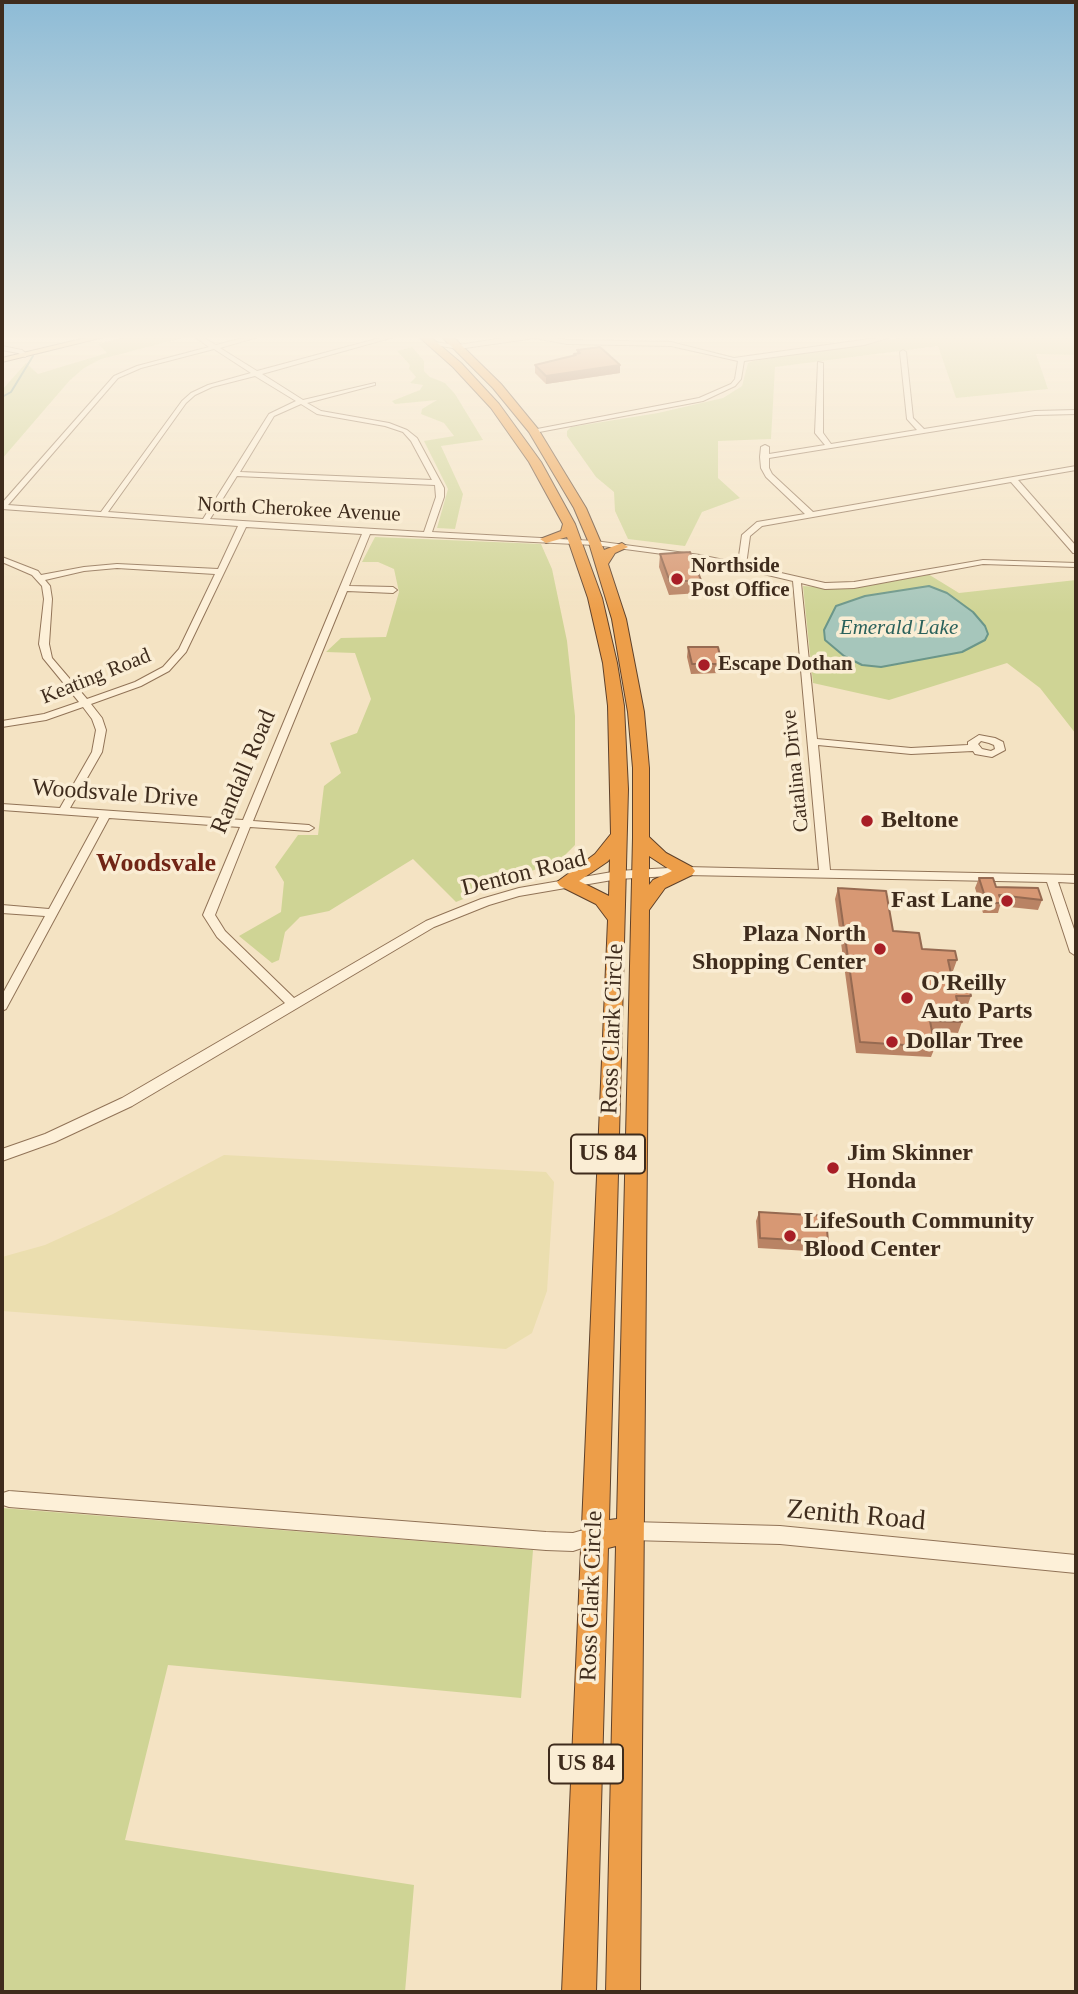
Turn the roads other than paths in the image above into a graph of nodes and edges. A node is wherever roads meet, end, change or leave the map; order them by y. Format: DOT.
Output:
graph roads {
  1 [pos="71,428"];
  2 [pos="165,428"];
  3 [pos="260,428"];
  4 [pos="397,428"];
  5 [pos="510,428"];
  6 [pos="545,428"];
  7 [pos="819,428"];
  8 [pos="919,428"];
  9 [pos="940,428"];
  10 [pos="534,430"];
  11 [pos="922,431"];
  12 [pos="524,446"];
  13 [pos="829,446"];
  14 [pos="765,447"];
  15 [pos="765,457"];
  16 [pos="1076,468"];
  17 [pos="233,474"];
  18 [pos="1013,479"];
  19 [pos="438,483"];
  20 [pos="570,488"];
  21 [pos="551,490"];
  22 [pos="2,507"];
  23 [pos="103,514"];
  24 [pos="811,514"];
  25 [pos="205,522"];
  26 [pos="569,524"];
  27 [pos="243,525"];
  28 [pos="368,532"];
  29 [pos="428,535"];
  30 [pos="546,539"];
  31 [pos="576,541"];
  32 [pos="595,542"];
  33 [pos="622,547"];
  34 [pos="1076,551"];
  35 [pos="2,558"];
  36 [pos="726,561"];
  37 [pos="602,564"];
  38 [pos="1076,565"];
  39 [pos="742,566"];
  40 [pos="220,572"];
  41 [pos="41,578"];
  42 [pos="797,581"];
  43 [pos="344,587"];
  44 [pos="393,590"];
  45 [pos="628,662"];
  46 [pos="610,663"];
  47 [pos="85,704"];
  48 [pos="2,724"];
  49 [pos="618,737"];
  50 [pos="638,737"];
  51 [pos="813,744"];
  52 [pos="974,748"];
  53 [pos="620,789"];
  54 [pos="641,797"];
  55 [pos="2,807"];
  56 [pos="62,811"];
  57 [pos="106,814"];
  58 [pos="245,824"];
  59 [pos="309,828"];
  60 [pos="619,835"];
  61 [pos="641,838"];
  62 [pos="686,871"];
  63 [pos="640,872"];
  64 [pos="825,873"];
  65 [pos="618,874"];
  66 [pos="1051,878"];
  67 [pos="1076,879"];
  68 [pos="566,882"];
  69 [pos="2,909"];
  70 [pos="640,909"];
  71 [pos="52,913"];
  72 [pos="617,919"];
  73 [pos="1076,953"];
  74 [pos="293,1004"];
  75 [pos="2,1006"];
  76 [pos="610,1093"];
  77 [pos="638,1104"];
  78 [pos="2,1155"];
  79 [pos="603,1310"];
  80 [pos="634,1312"];
  81 [pos="9,1499"];
  82 [pos="631,1531"];
  83 [pos="594,1536"];
  84 [pos="1076,1564"];
  85 [pos="579,1992"];
  86 [pos="623,1992"];
  1 -- 22 [label="street"];
  2 -- 23 [label="street"];
  3 -- 17 [label="street"];
  4 -- 19 [label="street"];
  5 -- 12 [label="highway, Ross Clark Circle / US 84"];
  6 -- 10 [label="street"];
  7 -- 13 [label="street"];
  8 -- 11 [label="street"];
  9 -- 11 [label="street"];
  10 -- 12 [label="highway"];
  10 -- 20 [label="highway, Ross Clark Circle / US 84"];
  11 -- 13 [label="street"];
  12 -- 21 [label="highway, Ross Clark Circle / US 84"];
  13 -- 15 [label="street"];
  14 -- 15 [label="street"];
  15 -- 24 [label="street"];
  16 -- 18 [label="street"];
  17 -- 19 [label="street"];
  17 -- 25 [label="street"];
  18 -- 24 [label="street"];
  18 -- 34 [label="street"];
  19 -- 29 [label="street"];
  20 -- 21 [label="highway"];
  20 -- 32 [label="highway, Ross Clark Circle / US 84"];
  21 -- 26 [label="highway, Ross Clark Circle / US 84"];
  22 -- 23 [label="street, North Cherokee Avenue"];
  23 -- 25 [label="street, North Cherokee Avenue"];
  24 -- 39 [label="street"];
  25 -- 27 [label="street, North Cherokee Avenue"];
  26 -- 30 [label="highway"];
  26 -- 31 [label="highway, Ross Clark Circle / US 84"];
  27 -- 28 [label="street, North Cherokee Avenue"];
  27 -- 40 [label="street, Keating Road"];
  28 -- 29 [label="street, North Cherokee Avenue"];
  28 -- 43 [label="street, Randall Road"];
  29 -- 30 [label="street, North Cherokee Avenue"];
  30 -- 31 [label="street, North Cherokee Avenue"];
  31 -- 32 [label="street, North Cherokee Avenue"];
  31 -- 46 [label="highway, Ross Clark Circle / US 84"];
  32 -- 33 [label="street, North Cherokee Avenue"];
  32 -- 36 [label="street, North Cherokee Avenue"];
  32 -- 37 [label="highway, Ross Clark Circle / US 84"];
  33 -- 36 [label="street, North Cherokee Avenue"];
  33 -- 37 [label="highway"];
  35 -- 41 [label="street"];
  36 -- 39 [label="street, North Cherokee Avenue"];
  37 -- 45 [label="highway, Ross Clark Circle / US 84"];
  38 -- 42 [label="street, North Cherokee Avenue"];
  39 -- 42 [label="street, North Cherokee Avenue"];
  40 -- 41 [label="street"];
  40 -- 47 [label="street, Keating Road"];
  41 -- 47 [label="street"];
  42 -- 51 [label="street, Catalina Drive"];
  43 -- 44 [label="street"];
  43 -- 58 [label="street, Randall Road"];
  45 -- 46 [label="highway"];
  45 -- 50 [label="highway, Ross Clark Circle / US 84"];
  46 -- 49 [label="highway, Ross Clark Circle / US 84"];
  47 -- 48 [label="street, Keating Road"];
  47 -- 56 [label="street"];
  49 -- 50 [label="highway"];
  49 -- 53 [label="highway, Ross Clark Circle / US 84"];
  50 -- 54 [label="highway, Ross Clark Circle / US 84"];
  51 -- 52 [label="street"];
  51 -- 64 [label="street, Catalina Drive"];
  53 -- 54 [label="highway"];
  53 -- 60 [label="highway, Ross Clark Circle / US 84"];
  54 -- 61 [label="highway, Ross Clark Circle / US 84"];
  55 -- 56 [label="street, Woodsvale Drive"];
  56 -- 57 [label="street, Woodsvale Drive"];
  57 -- 58 [label="street, Woodsvale Drive"];
  57 -- 71 [label="street"];
  58 -- 59 [label="street, Woodsvale Drive"];
  58 -- 74 [label="street, Randall Road"];
  60 -- 65 [label="highway, Ross Clark Circle / US 84"];
  60 -- 68 [label="highway"];
  61 -- 62 [label="highway"];
  61 -- 63 [label="highway, Ross Clark Circle / US 84"];
  62 -- 63 [label="street, Denton Road"];
  62 -- 64 [label="street, Denton Road"];
  62 -- 70 [label="highway"];
  63 -- 65 [label="street, Denton Road"];
  63 -- 70 [label="highway, Ross Clark Circle / US 84"];
  64 -- 66 [label="street, Denton Road"];
  65 -- 68 [label="street, Denton Road"];
  65 -- 72 [label="highway, Ross Clark Circle / US 84"];
  66 -- 67 [label="street, Denton Road"];
  66 -- 73 [label="street"];
  68 -- 72 [label="highway"];
  68 -- 74 [label="street, Denton Road"];
  69 -- 71 [label="street"];
  70 -- 77 [label="highway, Ross Clark Circle / US 84"];
  71 -- 75 [label="street"];
  72 -- 76 [label="highway, Ross Clark Circle / US 84"];
  74 -- 78 [label="street, Denton Road"];
  76 -- 77 [label="highway"];
  76 -- 79 [label="highway, Ross Clark Circle / US 84"];
  77 -- 80 [label="highway, Ross Clark Circle / US 84"];
  79 -- 80 [label="highway"];
  79 -- 83 [label="highway, Ross Clark Circle / US 84"];
  80 -- 82 [label="highway, Ross Clark Circle / US 84"];
  81 -- 83 [label="street"];
  82 -- 83 [label="highway"];
  82 -- 84 [label="street, Zenith Road"];
  82 -- 86 [label="highway, Ross Clark Circle / US 84"];
  83 -- 85 [label="highway, Ross Clark Circle / US 84"];
}
